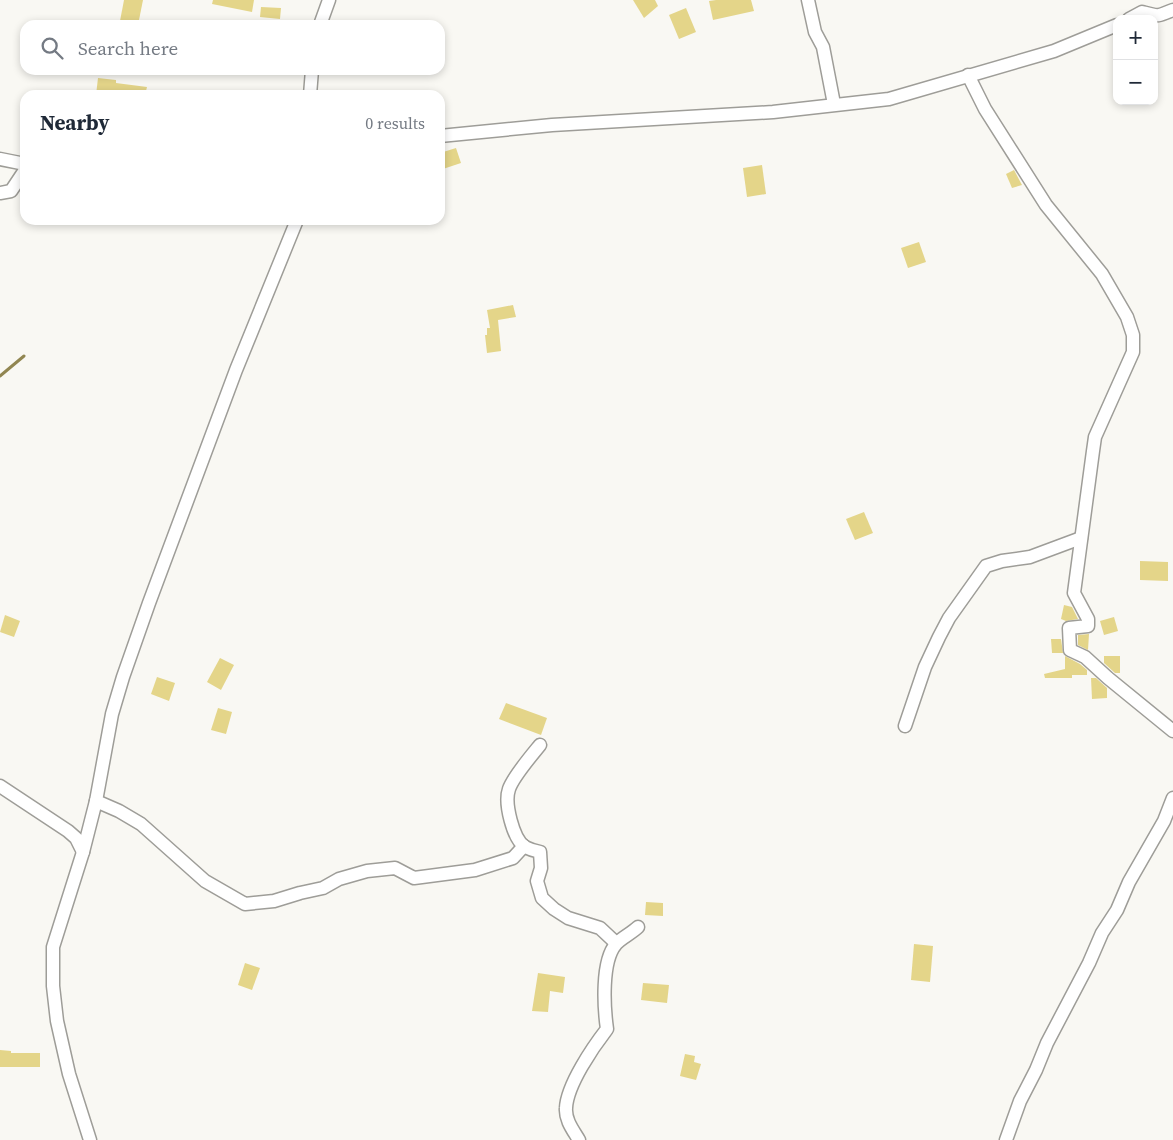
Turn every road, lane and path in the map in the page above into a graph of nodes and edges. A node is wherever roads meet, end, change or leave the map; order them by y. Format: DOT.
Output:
graph roads {
  1 [pos="328,0"];
  2 [pos="808,0"];
  3 [pos="1173,10"];
  4 [pos="1136,15"];
  5 [pos="1151,15"];
  6 [pos="1158,16"];
  7 [pos="322,20"];
  8 [pos="1113,27"];
  9 [pos="312,75"];
  10 [pos="968,75"];
  11 [pos="310,90"];
  12 [pos="834,104"];
  13 [pos="445,136"];
  14 [pos="0,160"];
  15 [pos="20,163"];
  16 [pos="20,178"];
  17 [pos="0,193"];
  18 [pos="295,225"];
  19 [pos="1082,538"];
  20 [pos="905,726"];
  21 [pos="1173,731"];
  22 [pos="540,745"];
  23 [pos="0,786"];
  24 [pos="1173,798"];
  25 [pos="96,800"];
  26 [pos="524,846"];
  27 [pos="83,852"];
  28 [pos="638,927"];
  29 [pos="616,943"];
  30 [pos="90,1140"];
  31 [pos="579,1140"];
  32 [pos="1006,1140"];
  1 -- 7 [label="street"];
  2 -- 12 [label="street"];
  3 -- 6 [label="street"];
  4 -- 5 [label="street"];
  8 -- 10 [label="street"];
  9 -- 11 [label="street"];
  10 -- 12 [label="street"];
  10 -- 19 [label="street"];
  12 -- 13 [label="street"];
  14 -- 15 [label="street"];
  16 -- 17 [label="street"];
  18 -- 25 [label="street"];
  19 -- 20 [label="street"];
  19 -- 21 [label="street"];
  22 -- 26 [label="street"];
  23 -- 27 [label="street"];
  24 -- 32 [label="street"];
  25 -- 26 [label="street"];
  25 -- 27 [label="street"];
  26 -- 29 [label="street"];
  27 -- 30 [label="street"];
  28 -- 29 [label="street"];
  29 -- 31 [label="street"];
}
